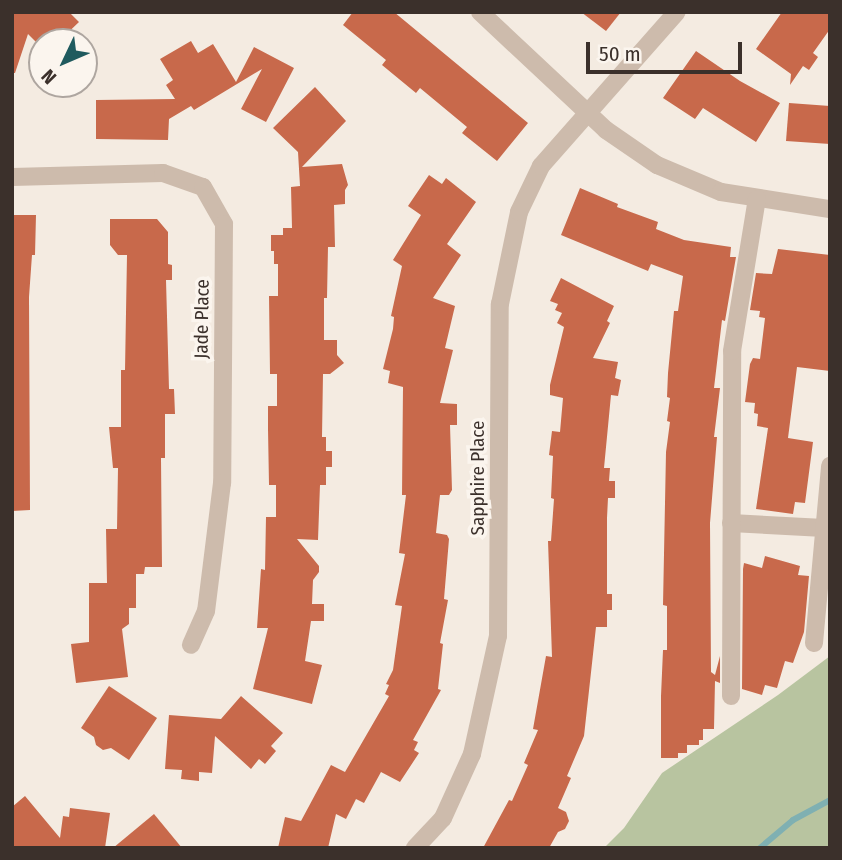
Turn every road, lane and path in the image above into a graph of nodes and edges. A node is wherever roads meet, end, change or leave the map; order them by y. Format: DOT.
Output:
graph roads {
  1 [pos="480,12"];
  2 [pos="677,12"];
  3 [pos="586,112"];
  4 [pos="12,177"];
  5 [pos="757,199"];
  6 [pos="830,209"];
  7 [pos="830,466"];
  8 [pos="731,523"];
  9 [pos="824,528"];
  10 [pos="814,643"];
  11 [pos="191,645"];
  12 [pos="731,696"];
  13 [pos="415,848"];
  1 -- 3 [label="street"];
  2 -- 3 [label="street, Sapphire Place"];
  3 -- 5 [label="street"];
  3 -- 13 [label="street, Sapphire Place"];
  4 -- 11 [label="street, Jade Place"];
  5 -- 6 [label="street"];
  5 -- 8 [label="street"];
  7 -- 9 [label="street"];
  8 -- 9 [label="street"];
  8 -- 12 [label="street"];
  9 -- 10 [label="street"];
}
